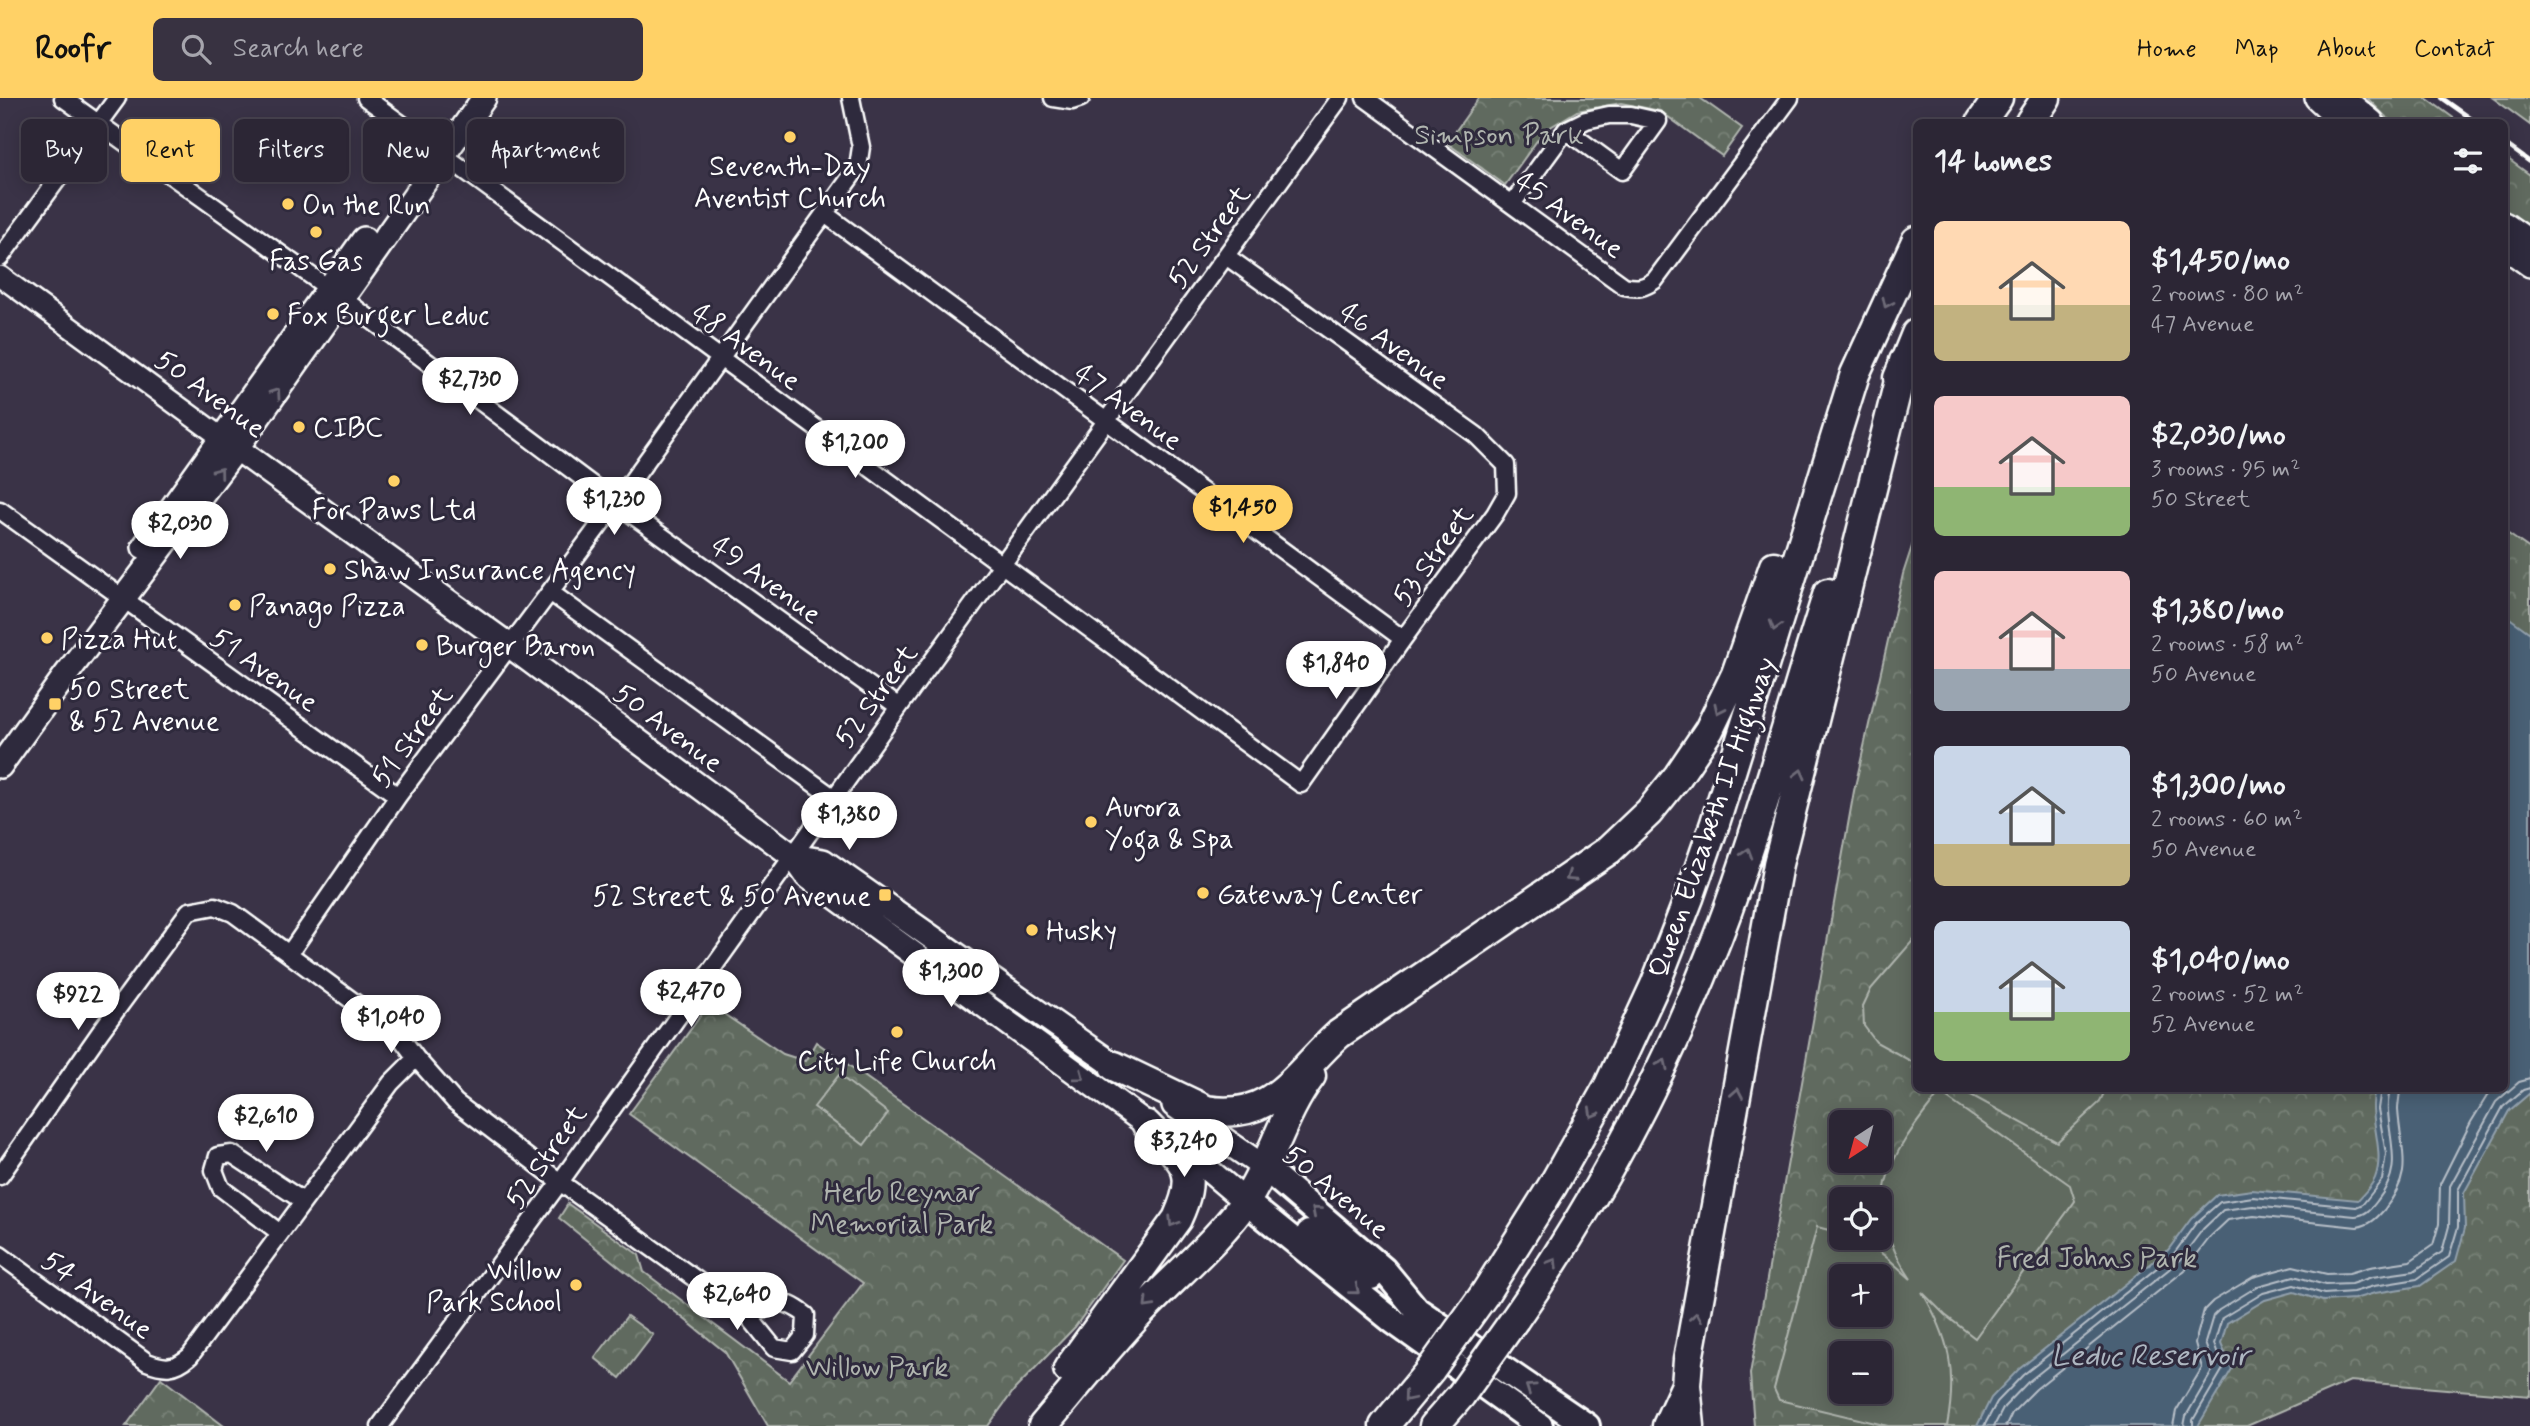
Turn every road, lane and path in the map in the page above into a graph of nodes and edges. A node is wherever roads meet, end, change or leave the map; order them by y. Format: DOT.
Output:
graph roads {
  1 [pos="63,98"];
  2 [pos="117,98"];
  3 [pos="366,98"];
  4 [pos="467,98"];
  5 [pos="484,98"];
  6 [pos="851,98"];
  7 [pos="1053,98"];
  8 [pos="1340,98"];
  9 [pos="1365,98"];
  10 [pos="1790,98"];
  11 [pos="1998,98"];
  12 [pos="2046,98"];
  13 [pos="2317,98"];
  14 [pos="2343,98"];
  15 [pos="1077,99"];
  16 [pos="92,119"];
  17 [pos="100,119"];
  18 [pos="395,119"];
  19 [pos="1983,119"];
  20 [pos="2031,119"];
  21 [pos="2340,119"];
  22 [pos="2368,119"];
  23 [pos="453,123"];
  24 [pos="107,130"];
  25 [pos="1566,130"];
  26 [pos="453,133"];
  27 [pos="453,161"];
  28 [pos="55,182"];
  29 [pos="415,182"];
  30 [pos="1512,204"];
  31 [pos="825,214"];
  32 [pos="2512,242"];
  33 [pos="1913,248"];
  34 [pos="1226,256"];
  35 [pos="0,258"];
  36 [pos="2530,265"];
  37 [pos="0,276"];
  38 [pos="335,293"];
  39 [pos="1913,341"];
  40 [pos="719,359"];
  41 [pos="1904,361"];
  42 [pos="1855,374"];
  43 [pos="1106,422"];
  44 [pos="229,443"];
  45 [pos="1507,493"];
  46 [pos="616,503"];
  47 [pos="0,510"];
  48 [pos="1002,565"];
  49 [pos="550,592"];
  50 [pos="118,596"];
  51 [pos="1403,639"];
  52 [pos="510,646"];
  53 [pos="899,707"];
  54 [pos="0,740"];
  55 [pos="1,764"];
  56 [pos="1301,784"];
  57 [pos="398,796"];
  58 [pos="834,798"];
  59 [pos="793,856"];
  60 [pos="289,954"];
  61 [pos="1416,981"];
  62 [pos="1073,1035"];
  63 [pos="416,1058"];
  64 [pos="1056,1058"];
  65 [pos="1114,1066"];
  66 [pos="1147,1125"];
  67 [pos="1265,1168"];
  68 [pos="0,1176"];
  69 [pos="560,1182"];
  70 [pos="303,1201"];
  71 [pos="1245,1201"];
  72 [pos="280,1233"];
  73 [pos="0,1255"];
  74 [pos="1417,1310"];
  75 [pos="750,1318"];
  76 [pos="1686,1385"];
  77 [pos="1520,1412"];
  78 [pos="380,1426"];
  79 [pos="1027,1426"];
  80 [pos="1043,1426"];
  81 [pos="1384,1426"];
  82 [pos="1434,1426"];
  83 [pos="1540,1426"];
  84 [pos="1545,1426"];
  85 [pos="1587,1426"];
  86 [pos="1667,1426"];
  87 [pos="1690,1426"];
  1 -- 16 [label="street, 49 Avenue"];
  2 -- 17 [label="street"];
  3 -- 18 [label="street, 48 Avenue"];
  4 -- 23 [label="main road"];
  5 -- 26 [label="main road"];
  6 -- 31 [label="street, 51 Street"];
  7 -- 15 [label="street"];
  8 -- 34 [label="street, 52 Street"];
  9 -- 30 [label="street, 45 Avenue"];
  10 -- 30 [label="street, 45 Avenue"];
  11 -- 19 [label="highway"];
  12 -- 20 [label="highway"];
  13 -- 21 [label="main road"];
  14 -- 22 [label="main road"];
  24 -- 38 [label="street, 49 Avenue"];
  25 -- 25 [label="street"];
  25 -- 30 [label="street"];
  27 -- 40 [label="street, 48 Avenue"];
  28 -- 35 [label="street"];
  29 -- 38 [label="main road"];
  31 -- 40 [label="street, 51 Street"];
  31 -- 43 [label="street, 47 Avenue"];
  32 -- 36 [label="main road"];
  33 -- 42 [label="highway, Queen Elizabeth II Highway, one-way"];
  34 -- 43 [label="street, 52 Street"];
  34 -- 45 [label="street, 46 Avenue"];
  37 -- 44 [label="street, 50 Avenue"];
  38 -- 44 [label="main road"];
  38 -- 46 [label="street, 49 Avenue"];
  39 -- 41 [label="highway, Queen Elizabeth II Highway"];
  40 -- 46 [label="street, 51 Street"];
  40 -- 48 [label="street, 48 Avenue"];
  76 -- 41 [label="highway, one-way"];
  82 -- 41 [label="highway, Queen Elizabeth II Highway, one-way, bridge"];
  42 -- 61 [label="highway, one-way"];
  42 -- 81 [label="highway, Queen Elizabeth II Highway, one-way, bridge"];
  43 -- 48 [label="street, 52 Street"];
  43 -- 51 [label="street, 47 Avenue"];
  44 -- 50 [label="main road"];
  44 -- 52 [label="main road, 50 Avenue"];
  45 -- 51 [label="street, 53 Street"];
  46 -- 49 [label="street, 51 Street"];
  46 -- 53 [label="street, 49 Avenue"];
  47 -- 50 [label="street, 51 Avenue"];
  48 -- 53 [label="street, 52 Street"];
  48 -- 56 [label="street, 48 Avenue"];
  49 -- 52 [label="street, 51 Street"];
  49 -- 58 [label="street"];
  50 -- 54 [label="main road"];
  50 -- 55 [label="main road"];
  50 -- 57 [label="street, 51 Avenue"];
  51 -- 56 [label="street, 53 Street"];
  52 -- 57 [label="street, 51 Street"];
  52 -- 59 [label="main road, 50 Avenue"];
  53 -- 58 [label="street, 52 Street"];
  57 -- 60 [label="street, 51 Street"];
  58 -- 59 [label="street, 52 Street"];
  59 -- 62 [label="main road, 50 Avenue"];
  59 -- 64 [label="main road, 50 Avenue"];
  59 -- 69 [label="street, 52 Street"];
  60 -- 63 [label="street"];
  60 -- 68 [label="street"];
  61 -- 65 [label="highway"];
  61 -- 67 [label="highway"];
  62 -- 64 [label="main road"];
  62 -- 65 [label="main road, 50 Avenue"];
  63 -- 69 [label="street"];
  63 -- 70 [label="street"];
  64 -- 66 [label="main road, 50 Avenue, one-way"];
  65 -- 67 [label="main road, 50 Avenue"];
  66 -- 71 [label="main road, 50 Avenue"];
  66 -- 79 [label="highway, one-way"];
  67 -- 71 [label="highway"];
  74 -- 67 [label="main road, 50 Avenue, one-way"];
  69 -- 75 [label="street"];
  69 -- 78 [label="street, 52 Street"];
  70 -- 72 [label="street"];
  70 -- 72 [label="street"];
  71 -- 74 [label="main road"];
  71 -- 77 [label="main road, 50 Avenue, one-way"];
  71 -- 80 [label="highway, one-way"];
  72 -- 73 [label="street, 54 Avenue"];
  85 -- 74 [label="main road, 50 Avenue, one-way"];
  76 -- 86 [label="highway"];
  76 -- 87 [label="highway"];
  77 -- 83 [label="main road, 50 Avenue"];
  77 -- 84 [label="main road"];
}
